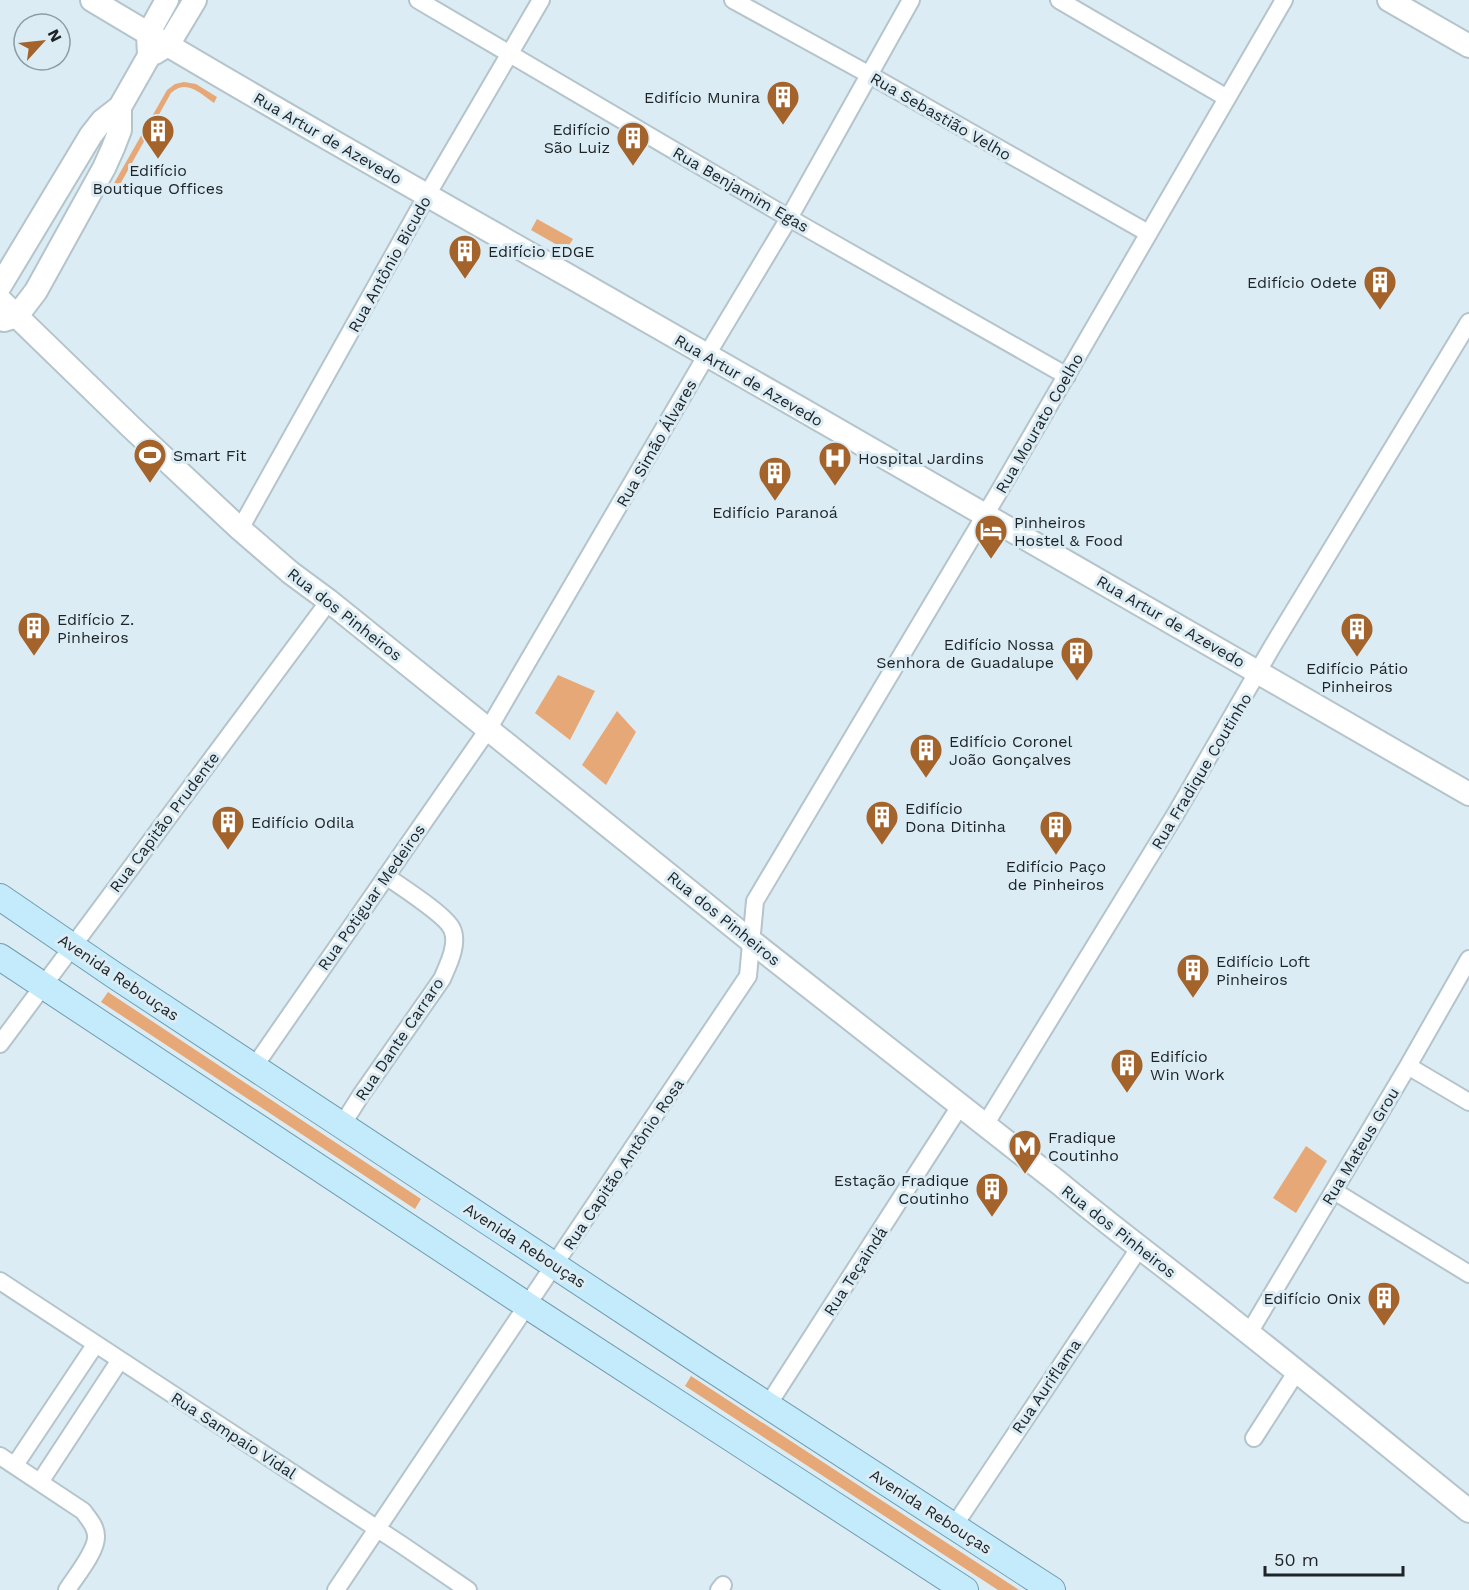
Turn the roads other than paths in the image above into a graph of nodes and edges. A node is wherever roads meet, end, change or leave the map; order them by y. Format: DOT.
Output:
graph roads {
  1 [pos="92,0"];
  2 [pos="167,0"];
  3 [pos="195,0"];
  4 [pos="418,0"];
  5 [pos="541,0"];
  6 [pos="733,0"];
  7 [pos="911,0"];
  8 [pos="1059,0"];
  9 [pos="1284,0"];
  10 [pos="1389,0"];
  11 [pos="148,34"];
  12 [pos="1469,46"];
  13 [pos="158,51"];
  14 [pos="510,54"];
  15 [pos="868,74"];
  16 [pos="1227,98"];
  17 [pos="120,108"];
  18 [pos="427,195"];
  19 [pos="789,218"];
  20 [pos="1148,233"];
  21 [pos="0,286"];
  22 [pos="0,300"];
  23 [pos="8,319"];
  24 [pos="1469,322"];
  25 [pos="707,356"];
  26 [pos="1067,376"];
  27 [pos="986,515"];
  28 [pos="240,529"];
  29 [pos="330,601"];
  30 [pos="1260,671"];
  31 [pos="489,728"];
  32 [pos="1469,794"];
  33 [pos="386,876"];
  34 [pos="0,897"];
  35 [pos="752,941"];
  36 [pos="72,946"];
  37 [pos="0,957"];
  38 [pos="1469,958"];
  39 [pos="43,985"];
  40 [pos="0,1044"];
  41 [pos="1408,1066"];
  42 [pos="255,1068"];
  43 [pos="1469,1102"];
  44 [pos="960,1106"];
  45 [pos="342,1125"];
  46 [pos="985,1125"];
  47 [pos="1334,1191"];
  48 [pos="1140,1247"];
  49 [pos="555,1266"];
  50 [pos="1469,1274"];
  51 [pos="0,1281"];
  52 [pos="528,1306"];
  53 [pos="1249,1333"];
  54 [pos="95,1345"];
  55 [pos="120,1360"];
  56 [pos="1297,1371"];
  57 [pos="768,1405"];
  58 [pos="1254,1438"];
  59 [pos="0,1456"];
  60 [pos="15,1465"];
  61 [pos="40,1482"];
  62 [pos="1469,1511"];
  63 [pos="954,1526"];
  64 [pos="378,1530"];
  65 [pos="67,1590"];
  66 [pos="336,1590"];
  67 [pos="468,1590"];
  68 [pos="965,1590"];
  69 [pos="1052,1590"];
  1 -- 11 [label="main road"];
  2 -- 11 [label="main road"];
  3 -- 13 [label="main road"];
  4 -- 14 [label="street, Rua Benjamim Egas"];
  5 -- 14 [label="street, Rua Antônio Bicudo"];
  6 -- 15 [label="street, Rua Sebastião Velho"];
  7 -- 15 [label="street, Rua Simão Álvares"];
  8 -- 16 [label="street"];
  9 -- 16 [label="street, Rua Mourato Coelho"];
  10 -- 12 [label="main road"];
  11 -- 13 [label="main road"];
  13 -- 17 [label="main road"];
  13 -- 18 [label="main road, Rua Artur de Azevedo"];
  14 -- 18 [label="street, Rua Antônio Bicudo"];
  14 -- 19 [label="street, Rua Benjamim Egas"];
  15 -- 19 [label="street, Rua Simão Álvares"];
  15 -- 20 [label="street, Rua Sebastião Velho"];
  16 -- 20 [label="street, Rua Mourato Coelho"];
  17 -- 21 [label="main road"];
  17 -- 23 [label="main road"];
  18 -- 25 [label="main road, Rua Artur de Azevedo"];
  18 -- 28 [label="street, Rua Antônio Bicudo"];
  19 -- 25 [label="street, Rua Simão Álvares"];
  19 -- 26 [label="street, Rua Benjamim Egas"];
  20 -- 26 [label="street, Rua Mourato Coelho"];
  22 -- 23 [label="main road, Rua dos Pinheiros"];
  23 -- 28 [label="main road, Rua dos Pinheiros"];
  24 -- 30 [label="street, Rua Fradique Coutinho"];
  25 -- 27 [label="main road, Rua Artur de Azevedo"];
  25 -- 31 [label="street, Rua Simão Álvares"];
  26 -- 27 [label="street, Rua Mourato Coelho"];
  27 -- 30 [label="main road, Rua Artur de Azevedo"];
  27 -- 35 [label="street, Rua Mourato Coelho"];
  28 -- 29 [label="main road, Rua dos Pinheiros"];
  29 -- 31 [label="main road, Rua dos Pinheiros"];
  29 -- 36 [label="street, Rua Capitão Prudente"];
  30 -- 32 [label="main road, Rua Artur de Azevedo"];
  30 -- 46 [label="street, Rua Fradique Coutinho"];
  31 -- 33 [label="street, Rua Potiguar Medeiros"];
  31 -- 35 [label="main road, Rua dos Pinheiros"];
  33 -- 42 [label="street, Rua Potiguar Medeiros"];
  33 -- 45 [label="street, Rua Dante Carraro"];
  34 -- 36 [label="main road, Avenida Rebouças"];
  35 -- 44 [label="main road, Rua dos Pinheiros"];
  35 -- 49 [label="street, Rua Capitão Antônio Rosa"];
  36 -- 39 [label="street, Rua Capitão Prudente"];
  36 -- 42 [label="main road, Avenida Rebouças"];
  37 -- 39 [label="main road"];
  38 -- 41 [label="street, Rua Mateus Grou"];
  39 -- 40 [label="street, Rua Capitão Prudente"];
  39 -- 52 [label="main road"];
  41 -- 43 [label="street"];
  41 -- 47 [label="street, Rua Mateus Grou"];
  42 -- 45 [label="main road, Avenida Rebouças"];
  44 -- 46 [label="main road, Rua dos Pinheiros"];
  44 -- 57 [label="street, Rua Teçaindá"];
  45 -- 49 [label="main road, Avenida Rebouças"];
  46 -- 48 [label="main road, Rua dos Pinheiros"];
  47 -- 50 [label="street"];
  47 -- 53 [label="street, Rua Mateus Grou"];
  48 -- 53 [label="main road, Rua dos Pinheiros"];
  48 -- 63 [label="street, Rua Auriflama"];
  49 -- 52 [label="street, Rua Capitão Antônio Rosa"];
  49 -- 57 [label="main road, Avenida Rebouças"];
  51 -- 54 [label="street, Rua Sampaio Vidal"];
  52 -- 64 [label="street, Rua Capitão Antônio Rosa"];
  52 -- 68 [label="main road"];
  53 -- 56 [label="main road, Rua dos Pinheiros"];
  54 -- 55 [label="street, Rua Sampaio Vidal"];
  54 -- 60 [label="street"];
  55 -- 61 [label="street"];
  55 -- 64 [label="street, Rua Sampaio Vidal"];
  56 -- 58 [label="street"];
  56 -- 62 [label="main road, Rua dos Pinheiros"];
  57 -- 63 [label="main road, Avenida Rebouças"];
  59 -- 60 [label="street"];
  60 -- 61 [label="street"];
  61 -- 65 [label="street"];
  63 -- 69 [label="main road, Avenida Rebouças"];
  64 -- 66 [label="street, Rua Capitão Antônio Rosa"];
  64 -- 67 [label="street, Rua Sampaio Vidal"];
}
